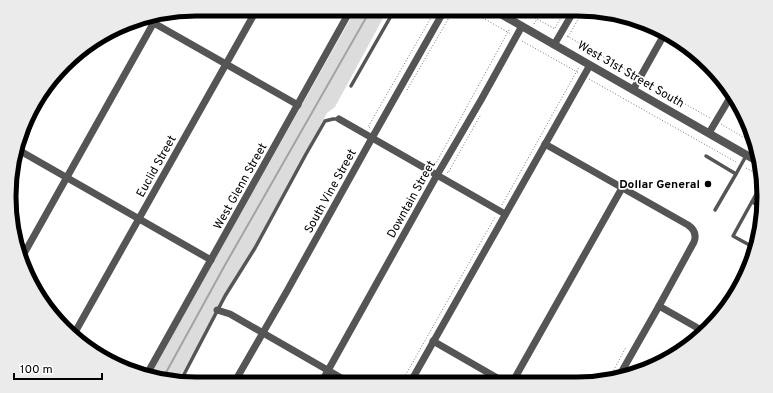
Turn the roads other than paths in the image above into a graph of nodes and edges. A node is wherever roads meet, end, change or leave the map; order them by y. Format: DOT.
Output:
graph roads {
  1 [pos="253,16"];
  2 [pos="347,16"];
  3 [pos="391,16"];
  4 [pos="441,16"];
  5 [pos="504,16"];
  6 [pos="571,16"];
  7 [pos="154,23"];
  8 [pos="522,26"];
  9 [pos="662,38"];
  10 [pos="554,45"];
  11 [pos="226,64"];
  12 [pos="590,65"];
  13 [pos="351,86"];
  14 [pos="633,90"];
  15 [pos="729,99"];
  16 [pos="298,105"];
  17 [pos="339,119"];
  18 [pos="709,133"];
  19 [pos="372,138"];
  20 [pos="545,144"];
  21 [pos="22,152"];
  22 [pos="747,155"];
  23 [pos="706,156"];
  24 [pos="753,159"];
  25 [pos="736,174"];
  26 [pos="437,175"];
  27 [pos="67,178"];
  28 [pos="622,188"];
  29 [pos="757,193"];
  30 [pos="752,202"];
  31 [pos="757,204"];
  32 [pos="715,210"];
  33 [pos="505,214"];
  34 [pos="139,219"];
  35 [pos="750,245"];
  36 [pos="25,252"];
  37 [pos="211,260"];
  38 [pos="659,306"];
  39 [pos="217,310"];
  40 [pos="699,329"];
  41 [pos="76,331"];
  42 [pos="263,333"];
  43 [pos="433,341"];
  44 [pos="328,370"];
  45 [pos="149,371"];
  46 [pos="622,371"];
  47 [pos="183,377"];
  48 [pos="238,377"];
  49 [pos="324,377"];
  50 [pos="340,377"];
  51 [pos="413,377"];
  52 [pos="496,377"];
  53 [pos="515,377"];
  1 -- 11 [label="street, Euclid Street"];
  2 -- 16 [label="street, West Glenn Street"];
  3 -- 13 [label="lane"];
  4 -- 19 [label="street, South Vine Street"];
  5 -- 8 [label="street, West 31st Street South"];
  6 -- 10 [label="street"];
  7 -- 11 [label="street"];
  7 -- 27 [label="street"];
  8 -- 10 [label="street, West 31st Street South"];
  8 -- 26 [label="street, Downtain Street"];
  9 -- 14 [label="street"];
  10 -- 12 [label="street, West 31st Street South"];
  11 -- 16 [label="street"];
  11 -- 34 [label="street, Euclid Street"];
  12 -- 14 [label="street, West 31st Street South"];
  12 -- 20 [label="street"];
  14 -- 18 [label="street, West 31st Street South"];
  15 -- 18 [label="street"];
  16 -- 37 [label="street, West Glenn Street"];
  17 -- 19 [label="street"];
  17 -- 39 [label="lane"];
  18 -- 22 [label="street, West 31st Street South"];
  19 -- 26 [label="street"];
  19 -- 42 [label="street, South Vine Street"];
  20 -- 28 [label="street"];
  20 -- 33 [label="street"];
  21 -- 27 [label="street"];
  22 -- 24 [label="street, West 31st Street South"];
  22 -- 25 [label="lane"];
  23 -- 25 [label="lane"];
  25 -- 32 [label="lane"];
  26 -- 33 [label="street"];
  26 -- 44 [label="street, Downtain Street"];
  27 -- 34 [label="street"];
  27 -- 36 [label="street"];
  28 -- 38 [label="street"];
  28 -- 53 [label="street"];
  29 -- 30 [label="lane"];
  30 -- 31 [label="lane"];
  30 -- 35 [label="lane"];
  33 -- 43 [label="street"];
  34 -- 37 [label="street"];
  34 -- 41 [label="street, Euclid Street"];
  37 -- 45 [label="street, West Glenn Street"];
  38 -- 40 [label="street"];
  38 -- 46 [label="street"];
  39 -- 42 [label="street"];
  39 -- 47 [label="lane"];
  42 -- 44 [label="street"];
  42 -- 48 [label="street, South Vine Street"];
  43 -- 51 [label="street"];
  43 -- 52 [label="street"];
  44 -- 49 [label="street, Downtain Street"];
  44 -- 50 [label="street"];
}
